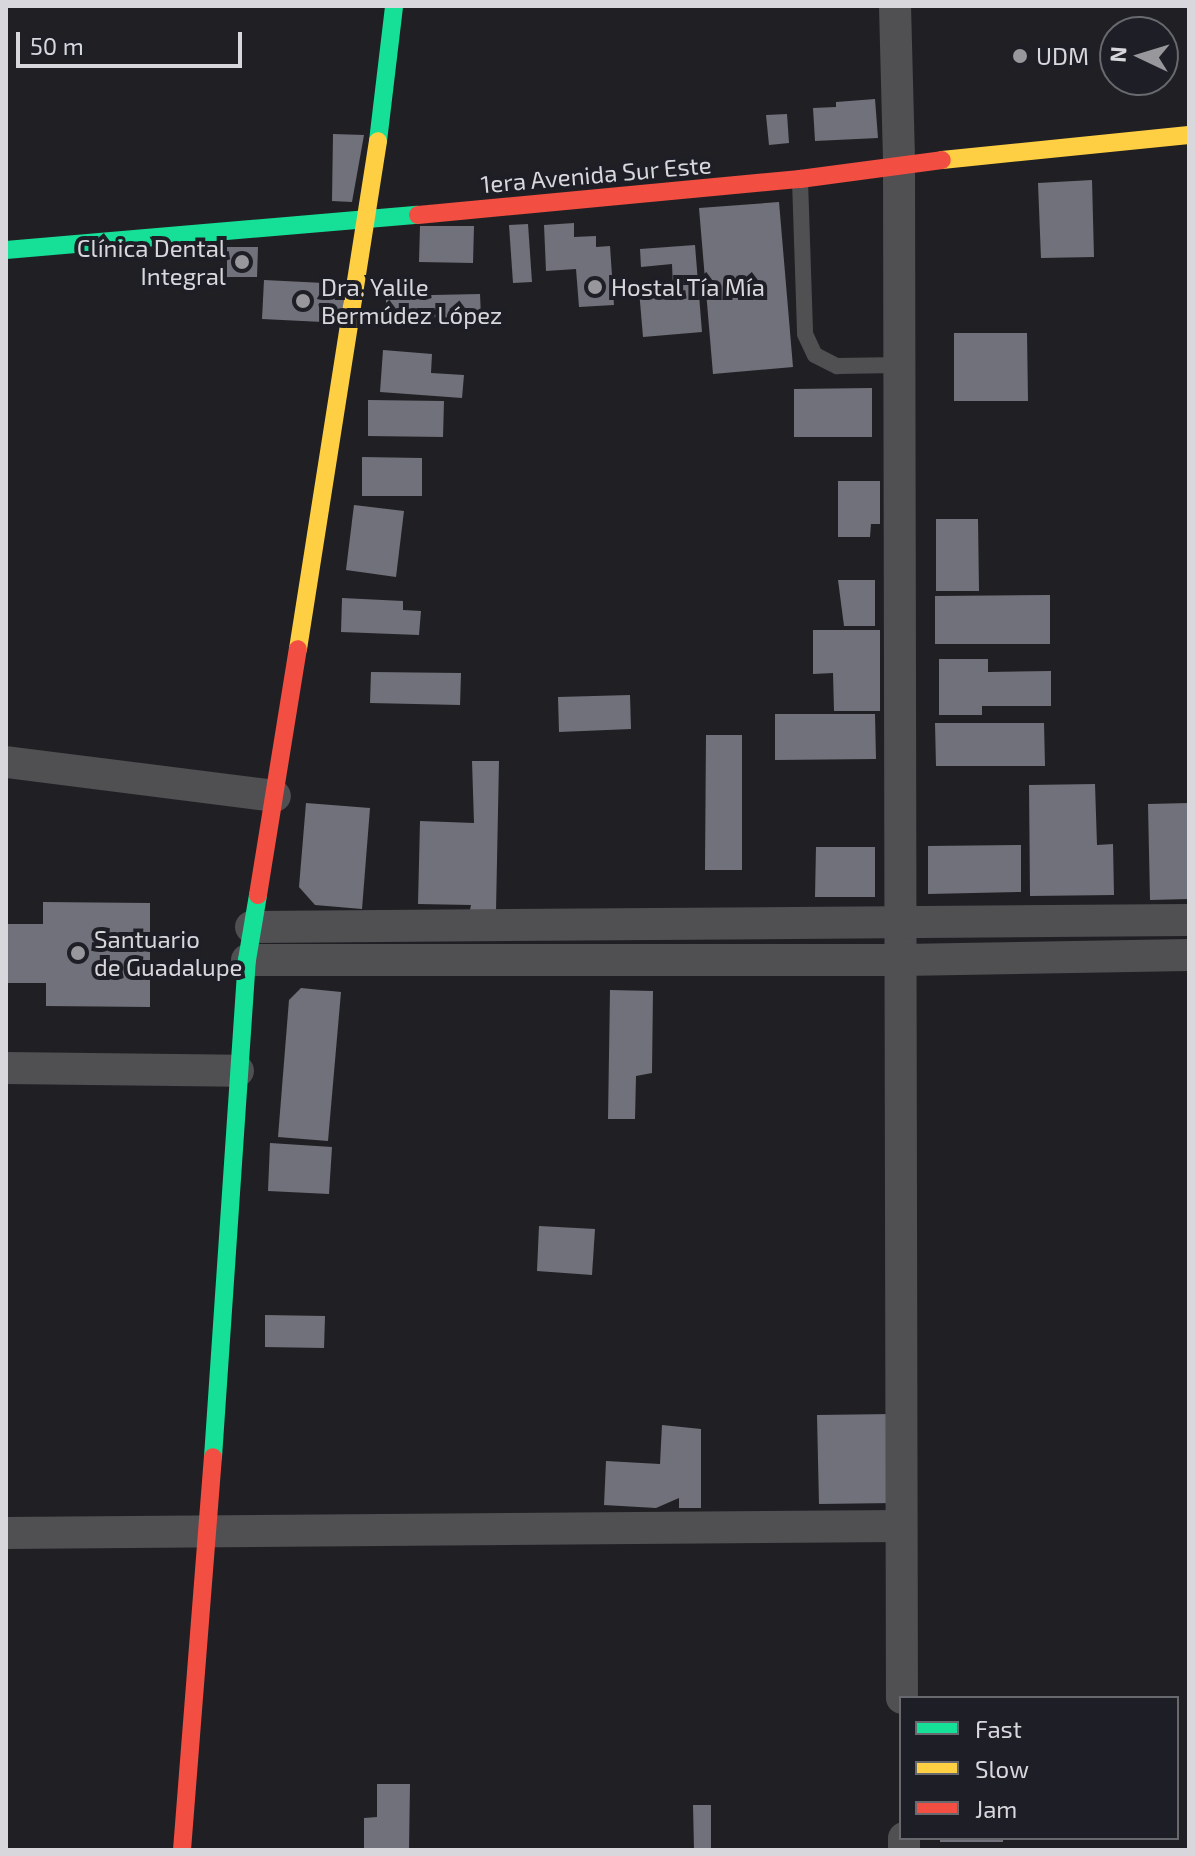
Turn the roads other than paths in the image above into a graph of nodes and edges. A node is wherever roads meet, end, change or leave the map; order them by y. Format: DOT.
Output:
graph roads {
  1 [pos="394,6"];
  2 [pos="895,6"];
  3 [pos="1189,135"];
  4 [pos="899,164"];
  5 [pos="800,179"];
  6 [pos="368,220"];
  7 [pos="6,250"];
  8 [pos="900,365"];
  9 [pos="6,762"];
  10 [pos="275,796"];
  11 [pos="1189,920"];
  12 [pos="902,925"];
  13 [pos="251,927"];
  14 [pos="1189,955"];
  15 [pos="247,960"];
  16 [pos="902,960"];
  17 [pos="6,1068"];
  18 [pos="238,1071"];
  19 [pos="901,1526"];
  20 [pos="208,1532"];
  21 [pos="6,1533"];
  22 [pos="902,1696"];
  23 [pos="182,1850"];
  1 -- 6 [label="street"];
  2 -- 4 [label="street"];
  3 -- 4 [label="street, 1era Avenida Sur Este"];
  4 -- 5 [label="street, 1era Avenida Sur Este"];
  4 -- 8 [label="street"];
  5 -- 6 [label="street, 1era Avenida Sur Este"];
  5 -- 8 [label="lane"];
  6 -- 7 [label="street, 1era Avenida Sur Este"];
  6 -- 10 [label="street"];
  8 -- 12 [label="street"];
  9 -- 10 [label="street"];
  10 -- 13 [label="street"];
  11 -- 12 [label="street"];
  12 -- 13 [label="street"];
  12 -- 16 [label="street"];
  13 -- 15 [label="street"];
  14 -- 16 [label="street"];
  15 -- 16 [label="street"];
  15 -- 18 [label="street"];
  16 -- 19 [label="street"];
  17 -- 18 [label="street"];
  18 -- 20 [label="street"];
  19 -- 20 [label="street"];
  19 -- 22 [label="street"];
  20 -- 21 [label="street"];
  20 -- 23 [label="street"];
}
